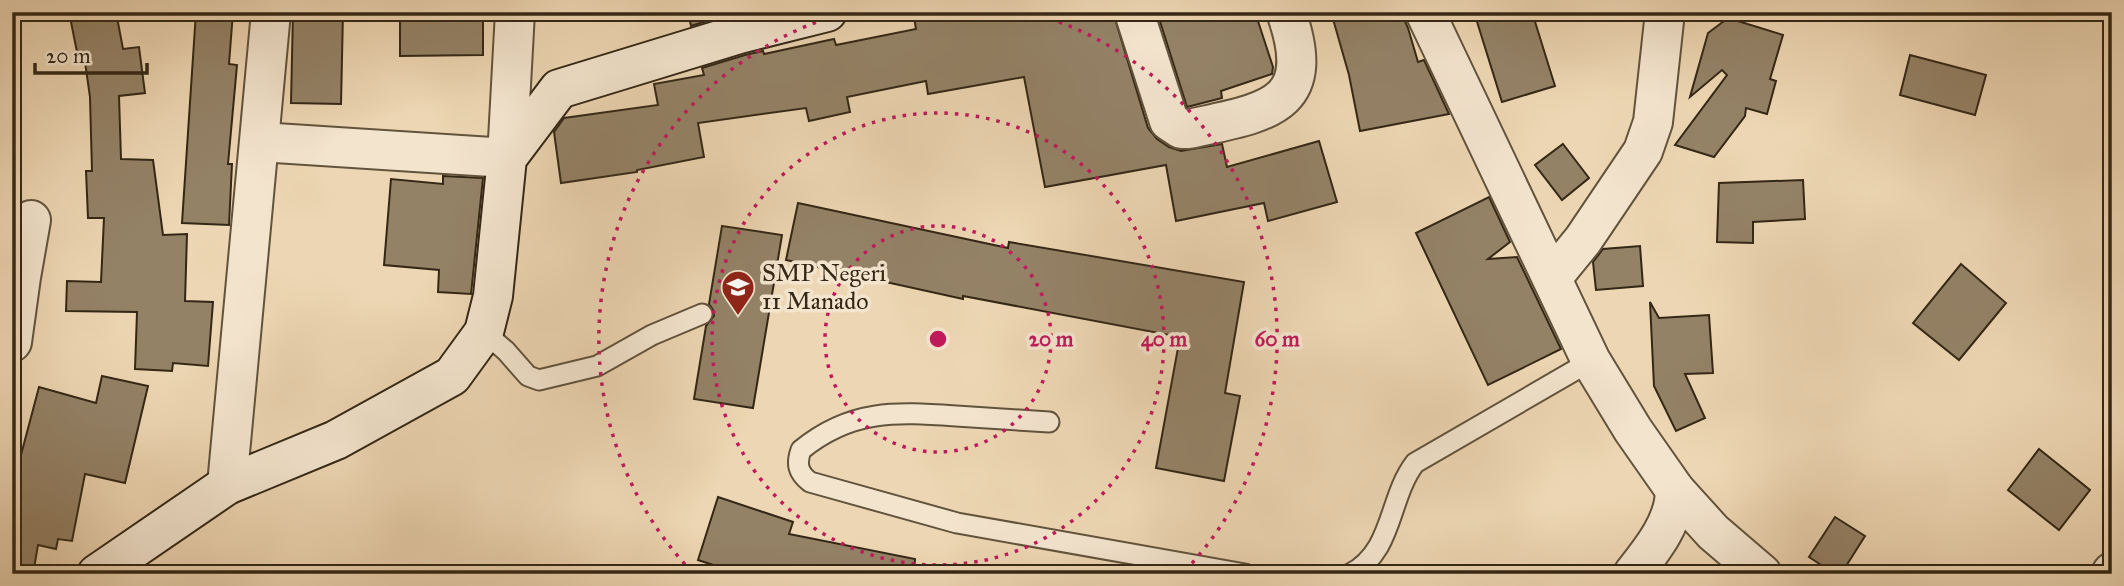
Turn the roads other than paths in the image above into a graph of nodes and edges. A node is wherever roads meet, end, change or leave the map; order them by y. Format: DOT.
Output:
graph roads {
  1 [pos="271,12"];
  2 [pos="515,12"];
  3 [pos="827,12"];
  4 [pos="1134,12"];
  5 [pos="1286,12"];
  6 [pos="1425,12"];
  7 [pos="1665,12"];
  8 [pos="260,142"];
  9 [pos="507,158"];
  10 [pos="31,220"];
  11 [pos="1552,278"];
  12 [pos="702,314"];
  13 [pos="484,332"];
  14 [pos="12,342"];
  15 [pos="1591,361"];
  16 [pos="1049,422"];
  17 [pos="227,485"];
  18 [pos="1675,490"];
  19 [pos="97,574"];
  20 [pos="1245,574"];
  21 [pos="1350,574"];
  22 [pos="1633,574"];
  23 [pos="1762,574"];
  1 -- 8 [label="street"];
  2 -- 9 [label="street"];
  3 -- 9 [label="street"];
  4 -- 5 [label="street"];
  6 -- 11 [label="street"];
  7 -- 11 [label="street"];
  8 -- 9 [label="street"];
  8 -- 17 [label="street"];
  9 -- 13 [label="street"];
  10 -- 14 [label="street"];
  11 -- 15 [label="street"];
  12 -- 13 [label="lane"];
  13 -- 17 [label="street"];
  15 -- 18 [label="street"];
  15 -- 21 [label="lane"];
  16 -- 20 [label="lane"];
  17 -- 19 [label="street"];
  18 -- 22 [label="street"];
  18 -- 23 [label="street"];
}
